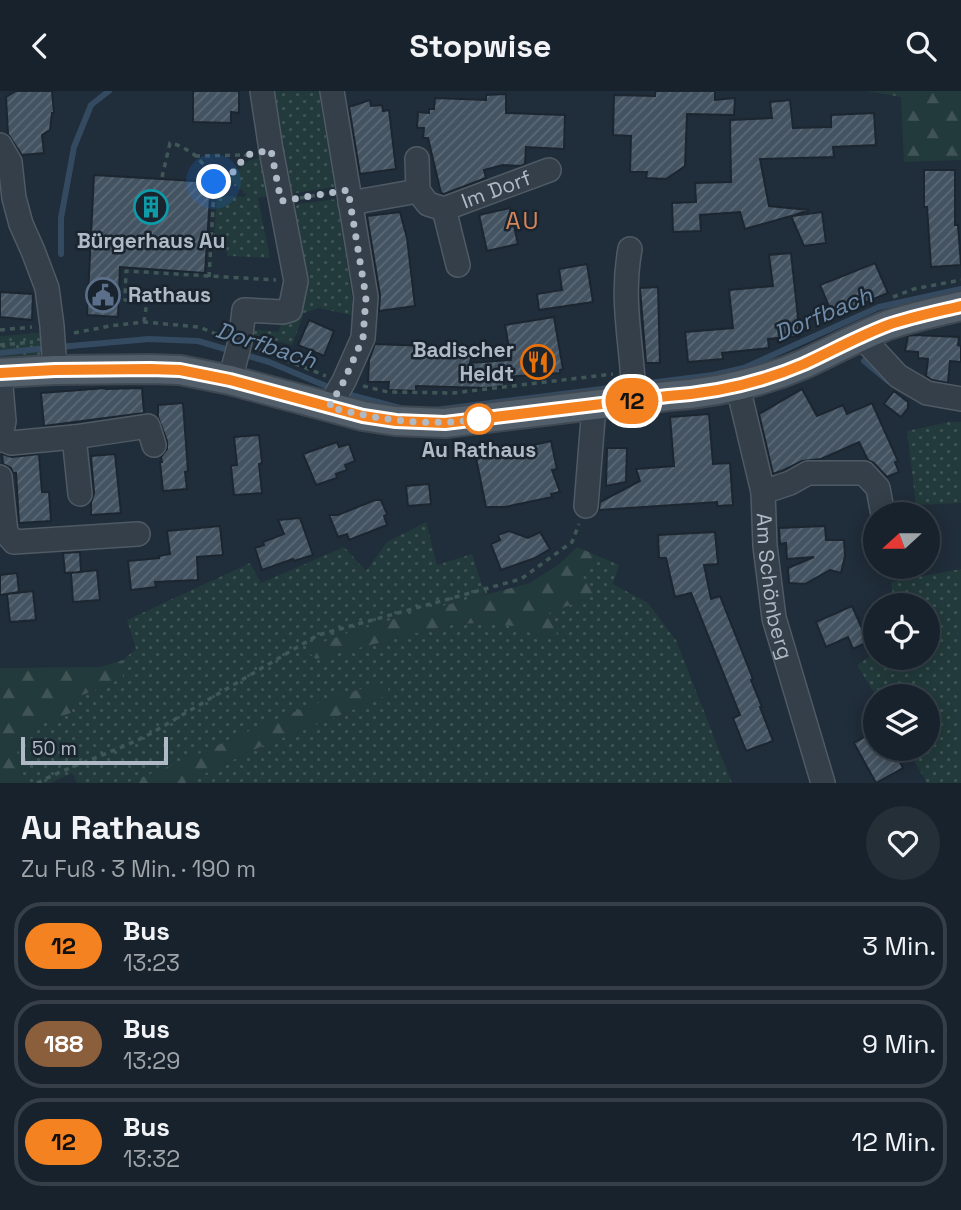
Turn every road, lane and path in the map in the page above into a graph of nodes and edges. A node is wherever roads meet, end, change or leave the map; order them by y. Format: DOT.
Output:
graph roads {
  1 [pos="262,91"];
  2 [pos="332,91"];
  3 [pos="0,145"];
  4 [pos="271,150"];
  5 [pos="246,155"];
  6 [pos="195,156"];
  7 [pos="417,159"];
  8 [pos="549,170"];
  9 [pos="215,176"];
  10 [pos="162,177"];
  11 [pos="418,191"];
  12 [pos="349,197"];
  13 [pos="281,201"];
  14 [pos="444,209"];
  15 [pos="630,249"];
  16 [pos="458,265"];
  17 [pos="209,277"];
  18 [pos="961,280"];
  19 [pos="296,281"];
  20 [pos="891,297"];
  21 [pos="961,306"];
  22 [pos="144,322"];
  23 [pos="0,330"];
  24 [pos="861,336"];
  25 [pos="0,345"];
  26 [pos="53,346"];
  27 [pos="236,357"];
  28 [pos="0,373"];
  29 [pos="633,386"];
  30 [pos="738,387"];
  31 [pos="337,392"];
  32 [pos="961,399"];
  33 [pos="594,406"];
  34 [pos="74,437"];
  35 [pos="0,439"];
  36 [pos="153,445"];
  37 [pos="0,477"];
  38 [pos="764,492"];
  39 [pos="80,494"];
  40 [pos="881,502"];
  41 [pos="586,506"];
  42 [pos="138,534"];
  43 [pos="37,783"];
  44 [pos="823,783"];
  1 -- 4 [label="street"];
  2 -- 12 [label="street"];
  3 -- 26 [label="street"];
  4 -- 5 [label="path"];
  4 -- 13 [label="street"];
  5 -- 6 [label="path"];
  5 -- 9 [label="path"];
  6 -- 9 [label="path"];
  6 -- 10 [label="path"];
  7 -- 11 [label="street"];
  8 -- 14 [label="street, Im Dorf"];
  9 -- 17 [label="path"];
  11 -- 12 [label="street"];
  11 -- 14 [label="street, Im Dorf"];
  12 -- 13 [label="path"];
  12 -- 31 [label="street"];
  13 -- 19 [label="street"];
  14 -- 16 [label="street, Im Dorf"];
  15 -- 29 [label="street"];
  17 -- 19 [label="path"];
  17 -- 22 [label="path"];
  18 -- 20 [label="path"];
  19 -- 27 [label="street"];
  21 -- 24 [label="main road"];
  22 -- 26 [label="path"];
  22 -- 27 [label="path"];
  23 -- 26 [label="path"];
  24 -- 30 [label="main road"];
  24 -- 32 [label="street"];
  25 -- 26 [label="path"];
  26 -- 27 [label="main road"];
  26 -- 28 [label="main road"];
  27 -- 31 [label="main road"];
  27 -- 31 [label="path"];
  28 -- 35 [label="street"];
  29 -- 30 [label="main road"];
  29 -- 31 [label="path"];
  29 -- 33 [label="main road"];
  30 -- 38 [label="street, Am Schönberg"];
  31 -- 33 [label="main road"];
  33 -- 41 [label="street"];
  34 -- 35 [label="street"];
  34 -- 36 [label="street"];
  34 -- 39 [label="street"];
  37 -- 42 [label="street"];
  38 -- 40 [label="street"];
  38 -- 44 [label="street, Am Schönberg"];
  41 -- 43 [label="path"];
}
